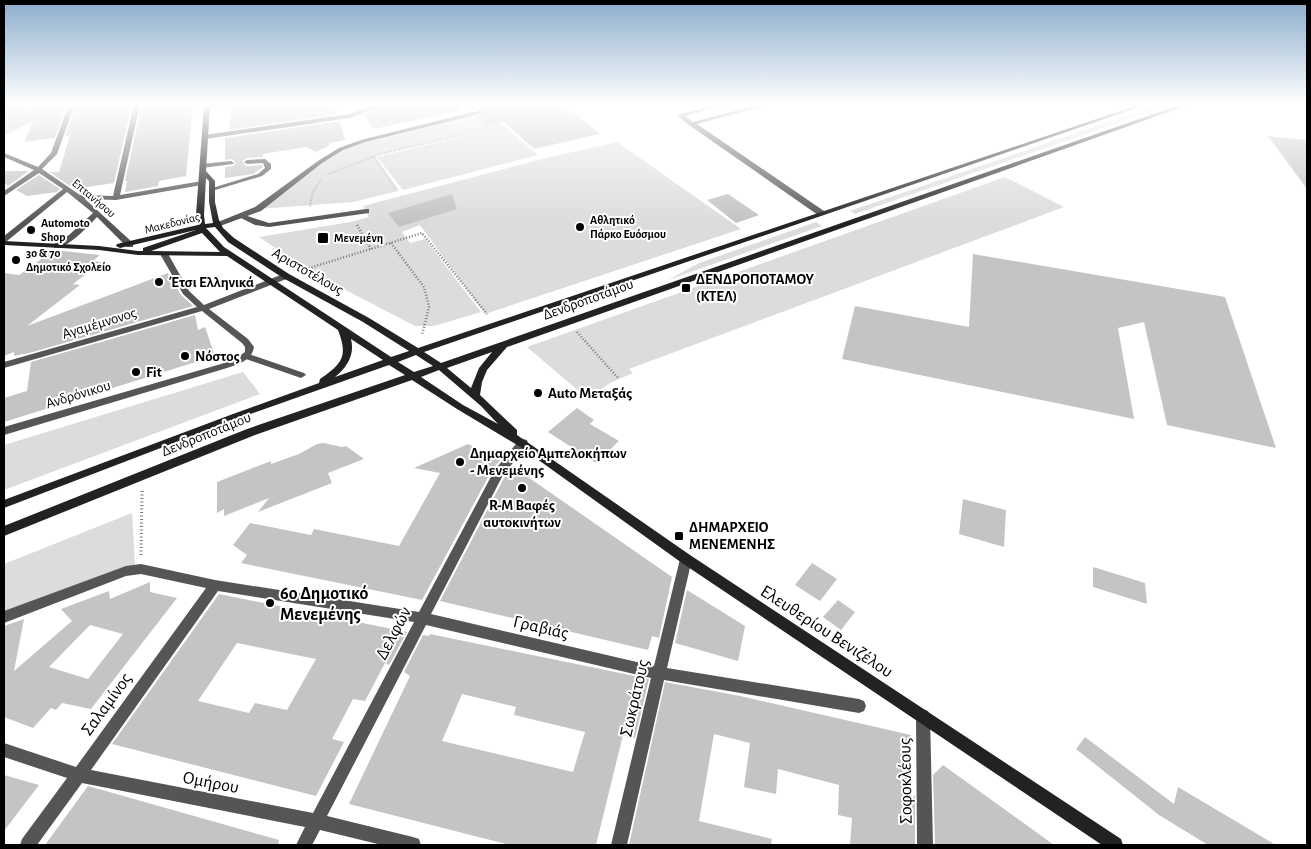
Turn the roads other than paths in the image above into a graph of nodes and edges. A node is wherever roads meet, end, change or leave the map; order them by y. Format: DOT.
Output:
graph roads {
  1 [pos="58,144"];
  2 [pos="128,144"];
  3 [pos="204,144"];
  4 [pos="356,144"];
  5 [pos="720,144"];
  6 [pos="1027,144"];
  7 [pos="1074,144"];
  8 [pos="4,155"];
  9 [pos="247,162"];
  10 [pos="231,163"];
  11 [pos="202,168"];
  12 [pos="40,169"];
  13 [pos="202,183"];
  14 [pos="212,189"];
  15 [pos="67,190"];
  16 [pos="4,194"];
  17 [pos="76,197"];
  18 [pos="116,198"];
  19 [pos="366,211"];
  20 [pos="97,213"];
  21 [pos="821,213"];
  22 [pos="241,216"];
  23 [pos="217,224"];
  24 [pos="840,226"];
  25 [pos="202,228"];
  26 [pos="4,239"];
  27 [pos="4,244"];
  28 [pos="130,245"];
  29 [pos="57,246"];
  30 [pos="99,248"];
  31 [pos="138,253"];
  32 [pos="164,254"];
  33 [pos="227,254"];
  34 [pos="286,276"];
  35 [pos="271,283"];
  36 [pos="203,308"];
  37 [pos="338,326"];
  38 [pos="505,344"];
  39 [pos="418,351"];
  40 [pos="246,356"];
  41 [pos="390,361"];
  42 [pos="4,365"];
  43 [pos="441,367"];
  44 [pos="301,375"];
  45 [pos="414,376"];
  46 [pos="300,394"];
  47 [pos="475,396"];
  48 [pos="4,431"];
  49 [pos="523,443"];
  50 [pos="4,504"];
  51 [pos="4,531"];
  52 [pos="686,559"];
  53 [pos="215,585"];
  54 [pos="4,617"];
  55 [pos="422,618"];
  56 [pos="659,673"];
  57 [pos="859,706"];
  58 [pos="923,716"];
  59 [pos="4,750"];
  60 [pos="79,775"];
  61 [pos="315,821"];
  62 [pos="28,845"];
  63 [pos="304,845"];
  64 [pos="413,845"];
  65 [pos="619,845"];
  66 [pos="925,845"];
  67 [pos="1115,845"];
  1 -- 12 [label="street"];
  2 -- 18 [label="street"];
  3 -- 11 [label="main road"];
  4 -- 22 [label="street"];
  5 -- 21 [label="street"];
  6 -- 21 [label="main road, Δενδροποτάμου"];
  7 -- 24 [label="main road, Δενδροποτάμου"];
  8 -- 12 [label="street, Επτανήσου"];
  9 -- 14 [label="street"];
  10 -- 11 [label="street"];
  11 -- 13 [label="main road"];
  11 -- 14 [label="main road"];
  12 -- 15 [label="street, Επτανήσου"];
  12 -- 16 [label="street"];
  13 -- 18 [label="street"];
  13 -- 25 [label="main road"];
  14 -- 23 [label="main road"];
  15 -- 17 [label="street, Επτανήσου"];
  15 -- 26 [label="street"];
  17 -- 18 [label="street"];
  17 -- 20 [label="street, Επτανήσου"];
  19 -- 22 [label="street"];
  20 -- 28 [label="street, Επτανήσου"];
  20 -- 29 [label="street"];
  21 -- 24 [label="main road"];
  21 -- 39 [label="main road, Δενδροποτάμου"];
  22 -- 23 [label="street"];
  23 -- 25 [label="main road, Μακεδονίας"];
  23 -- 34 [label="main road, Αριστοτέλους"];
  24 -- 38 [label="main road, Δενδροποτάμου"];
  25 -- 28 [label="main road, Μακεδονίας"];
  25 -- 31 [label="main road, Μακεδονίας"];
  25 -- 33 [label="main road, Αριστοτέλους"];
  27 -- 29 [label="main road, Μακεδονίας"];
  28 -- 30 [label="main road, Μακεδονίας"];
  28 -- 31 [label="main road, Επτανήσου"];
  29 -- 30 [label="main road, Μακεδονίας"];
  30 -- 31 [label="main road, Μακεδονίας"];
  31 -- 32 [label="main road"];
  32 -- 33 [label="main road"];
  32 -- 36 [label="street"];
  33 -- 35 [label="main road, Αριστοτέλους"];
  34 -- 35 [label="street, Αγαμέμνονος"];
  34 -- 39 [label="main road, Αριστοτέλους"];
  35 -- 36 [label="street, Αγαμέμνονος"];
  35 -- 37 [label="main road, Αριστοτέλους"];
  36 -- 40 [label="street"];
  36 -- 42 [label="street, Αγαμέμνονος"];
  37 -- 41 [label="main road, Αριστοτέλους"];
  37 -- 46 [label="main road"];
  38 -- 43 [label="main road, Δενδροποτάμου"];
  38 -- 47 [label="main road"];
  39 -- 41 [label="main road, Δενδροποτάμου"];
  39 -- 43 [label="main road, Αριστοτέλους"];
  40 -- 44 [label="street"];
  40 -- 48 [label="street, Ανδρόνικου"];
  41 -- 45 [label="main road, Αριστοτέλους"];
  41 -- 46 [label="main road, Δενδροποτάμου"];
  43 -- 45 [label="main road, Δενδροποτάμου"];
  43 -- 47 [label="main road, Ελευθερίου Βενιζέλου"];
  45 -- 49 [label="main road, Ελευθερίου Βενιζέλου"];
  45 -- 51 [label="main road, Δενδροποτάμου"];
  46 -- 50 [label="main road, Δενδροποτάμου"];
  47 -- 49 [label="main road, Ελευθερίου Βενιζέλου"];
  49 -- 52 [label="main road, Ελευθερίου Βενιζέλου"];
  49 -- 55 [label="street, Δελφών"];
  52 -- 56 [label="street, Σωκράτους"];
  52 -- 58 [label="main road, Ελευθερίου Βενιζέλου"];
  53 -- 54 [label="street, Γραβιάς"];
  53 -- 55 [label="street, Γραβιάς"];
  53 -- 60 [label="street, Σαλαμίνος"];
  55 -- 56 [label="street, Γραβιάς"];
  55 -- 61 [label="street, Δελφών"];
  56 -- 57 [label="street, Γραβιάς"];
  56 -- 65 [label="street, Σωκράτους"];
  58 -- 66 [label="street, Σοφοκλέους"];
  58 -- 67 [label="main road, Ελευθερίου Βενιζέλου"];
  59 -- 60 [label="street, Ομήρου"];
  60 -- 61 [label="street, Ομήρου"];
  60 -- 62 [label="street, Σαλαμίνος"];
  61 -- 63 [label="street, Δελφών"];
  61 -- 64 [label="street, Ομήρου"];
}
